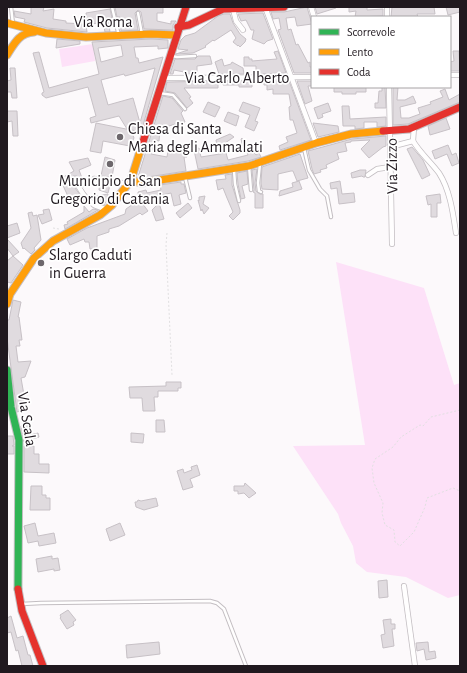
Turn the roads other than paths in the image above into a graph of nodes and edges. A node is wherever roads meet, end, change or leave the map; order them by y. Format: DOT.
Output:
graph roads {
  1 [pos="11,7"];
  2 [pos="112,7"];
  3 [pos="186,7"];
  4 [pos="284,7"];
  5 [pos="221,8"];
  6 [pos="265,8"];
  7 [pos="233,9"];
  8 [pos="138,13"];
  9 [pos="10,24"];
  10 [pos="178,27"];
  11 [pos="243,30"];
  12 [pos="42,32"];
  13 [pos="142,34"];
  14 [pos="176,35"];
  15 [pos="119,36"];
  16 [pos="18,38"];
  17 [pos="7,55"];
  18 [pos="170,55"];
  19 [pos="195,56"];
  20 [pos="291,77"];
  21 [pos="311,77"];
  22 [pos="162,78"];
  23 [pos="388,88"];
  24 [pos="158,93"];
  25 [pos="460,107"];
  26 [pos="185,109"];
  27 [pos="416,127"];
  28 [pos="390,132"];
  29 [pos="316,143"];
  30 [pos="414,143"];
  31 [pos="304,147"];
  32 [pos="390,147"];
  33 [pos="260,163"];
  34 [pos="249,166"];
  35 [pos="390,167"];
  36 [pos="234,169"];
  37 [pos="368,175"];
  38 [pos="185,176"];
  39 [pos="94,178"];
  40 [pos="75,179"];
  41 [pos="111,181"];
  42 [pos="132,183"];
  43 [pos="251,190"];
  44 [pos="261,192"];
  45 [pos="190,198"];
  46 [pos="239,201"];
  47 [pos="106,210"];
  48 [pos="331,217"];
  49 [pos="456,233"];
  50 [pos="392,244"];
  51 [pos="8,293"];
  52 [pos="7,304"];
  53 [pos="7,370"];
  54 [pos="404,586"];
  55 [pos="19,604"];
  56 [pos="43,666"];
  57 [pos="246,666"];
  58 [pos="415,666"];
  1 -- 9 [label="lane"];
  2 -- 15 [label="lane"];
  3 -- 10 [label="street"];
  4 -- 6 [label="street"];
  5 -- 7 [label="street"];
  5 -- 10 [label="street"];
  6 -- 7 [label="street"];
  6 -- 20 [label="street"];
  7 -- 11 [label="street"];
  8 -- 13 [label="lane"];
  9 -- 12 [label="street, Via Roma"];
  9 -- 16 [label="street"];
  10 -- 14 [label="street"];
  12 -- 15 [label="street, Via Roma"];
  12 -- 16 [label="street"];
  13 -- 14 [label="street, Via Roma"];
  13 -- 15 [label="street, Via Roma"];
  14 -- 18 [label="street"];
  16 -- 17 [label="street"];
  18 -- 19 [label="lane"];
  18 -- 22 [label="street"];
  20 -- 21 [label="street, Via Carlo Alberto"];
  20 -- 22 [label="street, Via Carlo Alberto"];
  20 -- 29 [label="street"];
  22 -- 24 [label="street"];
  23 -- 28 [label="street, Via Zizzo"];
  24 -- 26 [label="lane"];
  24 -- 42 [label="street"];
  25 -- 27 [label="street"];
  27 -- 28 [label="street"];
  27 -- 30 [label="street"];
  28 -- 29 [label="street"];
  28 -- 32 [label="street, Via Zizzo"];
  29 -- 31 [label="street"];
  30 -- 32 [label="street"];
  30 -- 49 [label="street"];
  31 -- 33 [label="street"];
  31 -- 48 [label="lane"];
  32 -- 35 [label="street, Via Zizzo"];
  33 -- 34 [label="street"];
  33 -- 44 [label="lane"];
  34 -- 36 [label="street"];
  34 -- 43 [label="lane"];
  35 -- 37 [label="street"];
  35 -- 50 [label="street, Via Zizzo"];
  36 -- 38 [label="street"];
  36 -- 46 [label="lane"];
  38 -- 42 [label="street"];
  38 -- 45 [label="lane"];
  39 -- 41 [label="lane"];
  40 -- 47 [label="street"];
  41 -- 42 [label="street"];
  42 -- 47 [label="street"];
  47 -- 51 [label="street"];
  51 -- 52 [label="street"];
  53 -- 55 [label="street, Via Scala"];
  54 -- 58 [label="street"];
  55 -- 56 [label="street, Via Scala"];
  55 -- 57 [label="lane"];
}
